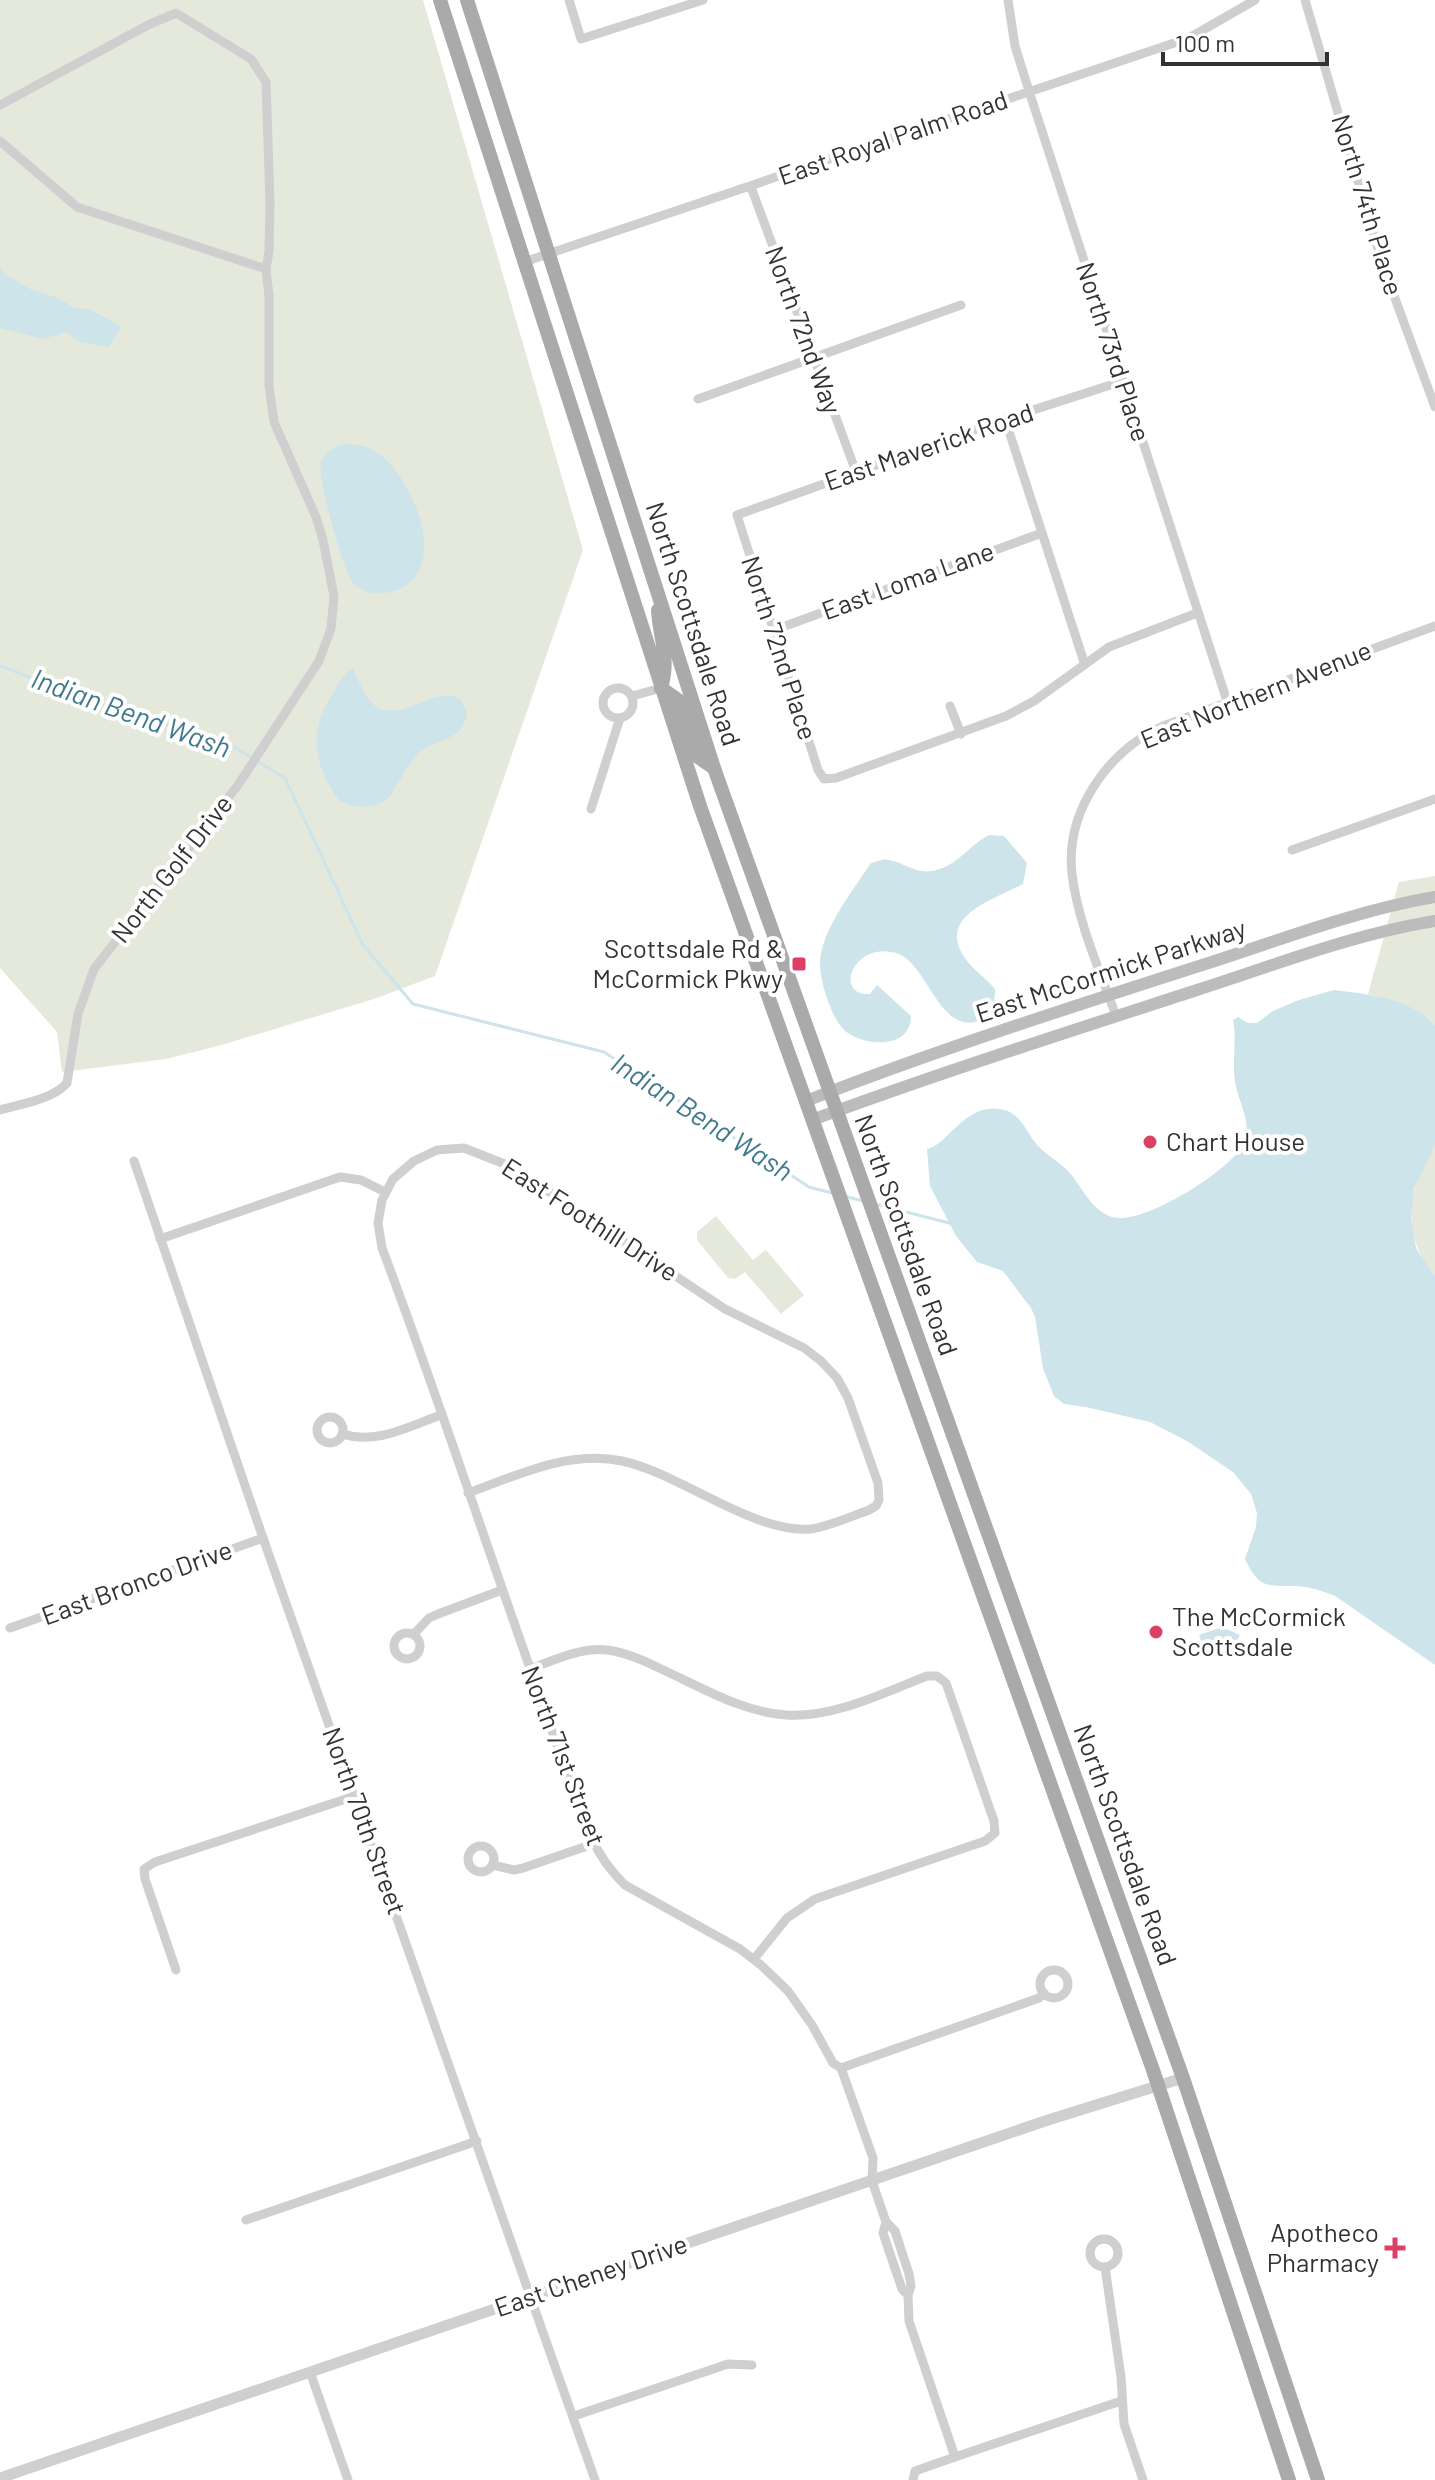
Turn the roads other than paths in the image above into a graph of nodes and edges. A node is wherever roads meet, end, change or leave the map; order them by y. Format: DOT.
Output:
graph roads {
  1 [pos="440,0"];
  2 [pos="467,0"];
  3 [pos="569,0"];
  4 [pos="703,0"];
  5 [pos="1008,0"];
  6 [pos="1255,0"];
  7 [pos="1305,0"];
  8 [pos="1029,91"];
  9 [pos="0,105"];
  10 [pos="0,141"];
  11 [pos="751,187"];
  12 [pos="549,255"];
  13 [pos="524,262"];
  14 [pos="266,269"];
  15 [pos="961,305"];
  16 [pos="814,357"];
  17 [pos="1123,381"];
  18 [pos="698,399"];
  19 [pos="1435,407"];
  20 [pos="1005,419"];
  21 [pos="856,472"];
  22 [pos="737,515"];
  23 [pos="1042,533"];
  24 [pos="656,588"];
  25 [pos="1197,613"];
  26 [pos="1435,626"];
  27 [pos="774,630"];
  28 [pos="1084,662"];
  29 [pos="661,688"];
  30 [pos="632,696"];
  31 [pos="1227,701"];
  32 [pos="950,706"];
  33 [pos="620,718"];
  34 [pos="961,734"];
  35 [pos="714,768"];
  36 [pos="1435,799"];
  37 [pos="591,809"];
  38 [pos="1292,850"];
  39 [pos="1435,897"];
  40 [pos="1435,921"];
  41 [pos="1109,995"];
  42 [pos="1116,1016"];
  43 [pos="830,1092"];
  44 [pos="806,1101"];
  45 [pos="0,1110"];
  46 [pos="836,1111"];
  47 [pos="813,1123"];
  48 [pos="134,1161"];
  49 [pos="385,1192"];
  50 [pos="160,1239"];
  51 [pos="441,1415"];
  52 [pos="343,1434"];
  53 [pos="468,1493"];
  54 [pos="263,1538"];
  55 [pos="502,1590"];
  56 [pos="10,1628"];
  57 [pos="414,1634"];
  58 [pos="530,1669"];
  59 [pos="355,1796"];
  60 [pos="593,1844"];
  61 [pos="493,1865"];
  62 [pos="754,1959"];
  63 [pos="176,1970"];
  64 [pos="1044,1993"];
  65 [pos="841,2068"];
  66 [pos="1183,2078"];
  67 [pos="1158,2085"];
  68 [pos="477,2141"];
  69 [pos="872,2181"];
  70 [pos="246,2220"];
  71 [pos="886,2222"];
  72 [pos="900,2247"];
  73 [pos="889,2250"];
  74 [pos="1105,2267"];
  75 [pos="908,2295"];
  76 [pos="532,2296"];
  77 [pos="752,2365"];
  78 [pos="310,2372"];
  79 [pos="1121,2401"];
  80 [pos="574,2416"];
  81 [pos="955,2457"];
  82 [pos="0,2478"];
  83 [pos="348,2480"];
  84 [pos="595,2480"];
  85 [pos="913,2480"];
  86 [pos="1143,2480"];
  87 [pos="1289,2480"];
  88 [pos="1318,2480"];
  1 -- 13 [label="main road, North Scottsdale Road"];
  2 -- 12 [label="main road, North Scottsdale Road"];
  3 -- 4 [label="street"];
  5 -- 8 [label="street, North 73rd Place"];
  6 -- 8 [label="street, East Royal Palm Road"];
  7 -- 19 [label="street, North 74th Place"];
  8 -- 11 [label="street, East Royal Palm Road"];
  8 -- 17 [label="street, North 73rd Place"];
  9 -- 14 [label="street, North Golf Drive"];
  10 -- 14 [label="street"];
  11 -- 12 [label="street, East Royal Palm Road"];
  11 -- 16 [label="street, North 72nd Way"];
  12 -- 13 [label="street, East Royal Palm Road"];
  12 -- 24 [label="main road, North Scottsdale Road"];
  13 -- 29 [label="main road, North Scottsdale Road"];
  14 -- 45 [label="street, North Golf Drive"];
  15 -- 16 [label="street"];
  16 -- 18 [label="street"];
  16 -- 21 [label="street, North 72nd Way"];
  17 -- 20 [label="street, East Maverick Road"];
  17 -- 25 [label="street, North 73rd Place"];
  20 -- 21 [label="street, East Maverick Road"];
  20 -- 23 [label="street"];
  21 -- 22 [label="street, East Maverick Road"];
  22 -- 27 [label="street, North 72nd Place"];
  23 -- 27 [label="street, East Loma Lane"];
  23 -- 28 [label="street"];
  24 -- 29 [label="main road"];
  24 -- 35 [label="main road, North Scottsdale Road"];
  25 -- 28 [label="street"];
  25 -- 31 [label="street, North 73rd Place"];
  26 -- 31 [label="street, East Northern Avenue"];
  27 -- 34 [label="street, North 72nd Place"];
  28 -- 34 [label="street"];
  29 -- 30 [label="street"];
  29 -- 35 [label="main road"];
  29 -- 44 [label="main road, North Scottsdale Road"];
  30 -- 33 [label="street"];
  30 -- 33 [label="street"];
  31 -- 41 [label="street, East Northern Avenue"];
  32 -- 34 [label="street"];
  33 -- 37 [label="street"];
  35 -- 43 [label="main road, North Scottsdale Road"];
  36 -- 38 [label="street"];
  39 -- 41 [label="main road, East McCormick Parkway"];
  40 -- 42 [label="main road, East McCormick Parkway"];
  41 -- 42 [label="street, East Northern Avenue"];
  41 -- 43 [label="main road, East McCormick Parkway"];
  42 -- 46 [label="main road, East McCormick Parkway"];
  43 -- 44 [label="main road, East McCormick Parkway"];
  43 -- 46 [label="main road, North Scottsdale Road"];
  44 -- 47 [label="main road, North Scottsdale Road"];
  46 -- 47 [label="main road, East McCormick Parkway"];
  46 -- 66 [label="main road, North Scottsdale Road"];
  47 -- 67 [label="main road, North Scottsdale Road"];
  48 -- 50 [label="street, North 70th Street"];
  49 -- 50 [label="street"];
  49 -- 51 [label="street, North 71st Street"];
  49 -- 53 [label="street, East Foothill Drive"];
  50 -- 54 [label="street, North 70th Street"];
  51 -- 52 [label="street"];
  51 -- 53 [label="street, North 71st Street"];
  53 -- 55 [label="street, North 71st Street"];
  54 -- 56 [label="street, East Bronco Drive"];
  54 -- 59 [label="street, North 70th Street"];
  55 -- 57 [label="street"];
  55 -- 58 [label="street, North 71st Street"];
  58 -- 60 [label="street, North 71st Street"];
  58 -- 62 [label="street"];
  59 -- 63 [label="street"];
  59 -- 68 [label="street, North 70th Street"];
  60 -- 61 [label="street"];
  60 -- 62 [label="street, North 71st Street"];
  62 -- 65 [label="street, North 71st Street"];
  64 -- 65 [label="street"];
  65 -- 69 [label="street, North 71st Street"];
  66 -- 67 [label="street, East Cheney Drive"];
  66 -- 88 [label="main road, North Scottsdale Road"];
  67 -- 69 [label="street, East Cheney Drive"];
  67 -- 87 [label="main road, North Scottsdale Road"];
  68 -- 70 [label="street"];
  68 -- 76 [label="street, North 70th Street"];
  69 -- 71 [label="street, North 71st Street"];
  69 -- 76 [label="street, East Cheney Drive"];
  71 -- 72 [label="street, North 71st Street"];
  71 -- 73 [label="street, North 71st Street"];
  72 -- 73 [label="street"];
  72 -- 75 [label="street, North 71st Street"];
  73 -- 75 [label="street, North 71st Street"];
  74 -- 79 [label="street"];
  75 -- 81 [label="street, North 71st Street"];
  76 -- 78 [label="street, East Cheney Drive"];
  76 -- 80 [label="street, North 70th Street"];
  77 -- 80 [label="street"];
  78 -- 82 [label="street, East Cheney Drive"];
  78 -- 83 [label="street"];
  79 -- 81 [label="street"];
  79 -- 86 [label="street"];
  80 -- 84 [label="street, North 70th Street"];
  81 -- 85 [label="street"];
}
